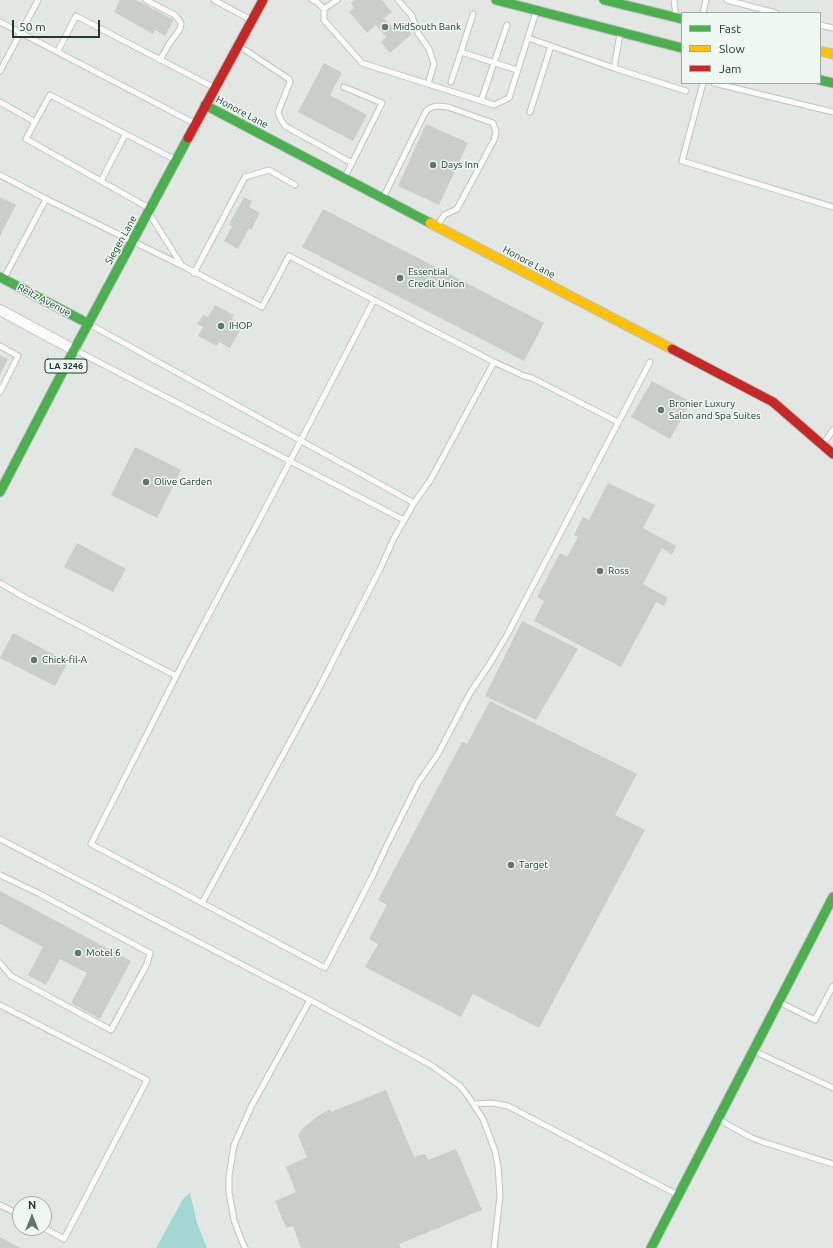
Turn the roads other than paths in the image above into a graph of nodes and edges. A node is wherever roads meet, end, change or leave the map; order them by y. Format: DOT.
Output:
graph roads {
  1 [pos="38,0"];
  2 [pos="146,0"];
  3 [pos="214,0"];
  4 [pos="263,0"];
  5 [pos="312,0"];
  6 [pos="337,0"];
  7 [pos="398,0"];
  8 [pos="496,0"];
  9 [pos="604,0"];
  10 [pos="674,0"];
  11 [pos="706,0"];
  12 [pos="727,0"];
  13 [pos="324,9"];
  14 [pos="537,11"];
  15 [pos="703,12"];
  16 [pos="772,12"];
  17 [pos="473,14"];
  18 [pos="679,18"];
  19 [pos="252,20"];
  20 [pos="0,22"];
  21 [pos="507,25"];
  22 [pos="821,25"];
  23 [pos="833,28"];
  24 [pos="21,32"];
  25 [pos="620,33"];
  26 [pos="528,38"];
  27 [pos="239,46"];
  28 [pos="551,46"];
  29 [pos="681,48"];
  30 [pos="58,51"];
  31 [pos="821,51"];
  32 [pos="460,52"];
  33 [pos="833,54"];
  34 [pos="160,60"];
  35 [pos="494,63"];
  36 [pos="614,68"];
  37 [pos="517,70"];
  38 [pos="0,71"];
  39 [pos="821,80"];
  40 [pos="451,82"];
  41 [pos="833,83"];
  42 [pos="428,84"];
  43 [pos="703,84"];
  44 [pos="718,84"];
  45 [pos="344,87"];
  46 [pos="216,88"];
  47 [pos="686,91"];
  48 [pos="481,101"];
  49 [pos="0,102"];
  50 [pos="205,105"];
  51 [pos="530,112"];
  52 [pos="833,112"];
  53 [pos="35,122"];
  54 [pos="196,124"];
  55 [pos="125,135"];
  56 [pos="177,161"];
  57 [pos="352,163"];
  58 [pos="0,175"];
  59 [pos="344,179"];
  60 [pos="101,180"];
  61 [pos="295,185"];
  62 [pos="382,198"];
  63 [pos="46,200"];
  64 [pos="833,207"];
  65 [pos="150,211"];
  66 [pos="437,226"];
  67 [pos="133,242"];
  68 [pos="181,265"];
  69 [pos="194,273"];
  70 [pos="2,278"];
  71 [pos="374,300"];
  72 [pos="0,310"];
  73 [pos="88,324"];
  74 [pos="0,346"];
  75 [pos="74,350"];
  76 [pos="494,362"];
  77 [pos="650,362"];
  78 [pos="0,392"];
  79 [pos="618,422"];
  80 [pos="833,430"];
  81 [pos="301,440"];
  82 [pos="823,445"];
  83 [pos="833,454"];
  84 [pos="290,461"];
  85 [pos="0,492"];
  86 [pos="414,502"];
  87 [pos="404,520"];
  88 [pos="0,583"];
  89 [pos="176,676"];
  90 [pos="0,839"];
  91 [pos="0,875"];
  92 [pos="833,897"];
  93 [pos="202,903"];
  94 [pos="0,964"];
  95 [pos="833,986"];
  96 [pos="310,1000"];
  97 [pos="779,1002"];
  98 [pos="0,1006"];
  99 [pos="754,1050"];
  100 [pos="833,1088"];
  101 [pos="473,1104"];
  102 [pos="717,1119"];
  103 [pos="833,1164"];
  104 [pos="678,1196"];
  105 [pos="0,1205"];
  106 [pos="12,1211"];
  107 [pos="52,1232"];
  108 [pos="245,1248"];
  109 [pos="494,1248"];
  110 [pos="651,1248"];
  1 -- 24 [label="lane"];
  2 -- 34 [label="lane"];
  3 -- 19 [label="lane"];
  4 -- 19 [label="street, Siegen Lane / LA 3246"];
  5 -- 13 [label="lane"];
  6 -- 13 [label="lane"];
  7 -- 42 [label="lane"];
  8 -- 14 [label="street"];
  9 -- 18 [label="street"];
  10 -- 18 [label="lane"];
  11 -- 15 [label="lane"];
  12 -- 16 [label="lane"];
  13 -- 42 [label="lane"];
  14 -- 25 [label="street"];
  14 -- 26 [label="lane"];
  17 -- 32 [label="lane"];
  19 -- 27 [label="street, Siegen Lane / LA 3246"];
  20 -- 24 [label="lane"];
  21 -- 35 [label="lane"];
  22 -- 23 [label="lane"];
  24 -- 30 [label="lane"];
  24 -- 38 [label="lane"];
  25 -- 29 [label="street"];
  25 -- 36 [label="lane"];
  26 -- 28 [label="lane"];
  26 -- 37 [label="lane"];
  27 -- 46 [label="street, Siegen Lane / LA 3246"];
  27 -- 57 [label="lane"];
  28 -- 36 [label="lane"];
  28 -- 51 [label="lane"];
  30 -- 34 [label="lane"];
  30 -- 54 [label="lane"];
  31 -- 33 [label="street"];
  32 -- 35 [label="lane"];
  32 -- 40 [label="lane"];
  34 -- 46 [label="lane"];
  35 -- 37 [label="lane"];
  35 -- 48 [label="lane"];
  36 -- 47 [label="lane"];
  37 -- 48 [label="lane"];
  39 -- 41 [label="street"];
  42 -- 48 [label="lane"];
  43 -- 64 [label="lane"];
  44 -- 52 [label="lane"];
  45 -- 57 [label="lane"];
  46 -- 50 [label="street, Siegen Lane / LA 3246"];
  49 -- 53 [label="lane"];
  50 -- 54 [label="street, Siegen Lane / LA 3246"];
  50 -- 59 [label="street, Honore Lane"];
  53 -- 55 [label="lane"];
  53 -- 60 [label="lane"];
  54 -- 56 [label="street, Siegen Lane / LA 3246"];
  55 -- 56 [label="lane"];
  55 -- 60 [label="lane"];
  56 -- 65 [label="street, Siegen Lane / LA 3246"];
  57 -- 59 [label="lane"];
  58 -- 63 [label="lane"];
  59 -- 62 [label="street, Honore Lane"];
  60 -- 65 [label="lane"];
  61 -- 69 [label="lane"];
  62 -- 66 [label="street, Honore Lane"];
  62 -- 66 [label="lane"];
  63 -- 67 [label="lane"];
  63 -- 70 [label="lane"];
  65 -- 67 [label="street, Siegen Lane / LA 3246"];
  65 -- 68 [label="lane"];
  66 -- 82 [label="street, Honore Lane"];
  67 -- 68 [label="lane"];
  67 -- 73 [label="street, Siegen Lane / LA 3246"];
  68 -- 69 [label="lane"];
  69 -- 71 [label="lane"];
  70 -- 73 [label="street, Reitz Avenue"];
  71 -- 76 [label="lane"];
  71 -- 81 [label="lane"];
  72 -- 75 [label="street"];
  73 -- 75 [label="street, Siegen Lane / LA 3246"];
  73 -- 81 [label="lane"];
  74 -- 78 [label="lane"];
  75 -- 84 [label="lane"];
  75 -- 85 [label="street, Siegen Lane / LA 3246"];
  76 -- 79 [label="lane"];
  76 -- 86 [label="lane"];
  77 -- 79 [label="lane"];
  79 -- 93 [label="lane"];
  80 -- 82 [label="lane"];
  81 -- 84 [label="lane"];
  81 -- 86 [label="lane"];
  82 -- 83 [label="street, Honore Lane"];
  84 -- 87 [label="lane"];
  84 -- 89 [label="lane"];
  86 -- 87 [label="lane"];
  87 -- 93 [label="lane"];
  88 -- 89 [label="lane"];
  89 -- 93 [label="lane"];
  90 -- 96 [label="lane"];
  91 -- 94 [label="lane"];
  92 -- 97 [label="street"];
  95 -- 97 [label="lane"];
  96 -- 101 [label="lane"];
  96 -- 108 [label="lane"];
  97 -- 99 [label="street"];
  98 -- 107 [label="lane"];
  99 -- 100 [label="lane"];
  99 -- 102 [label="street"];
  101 -- 104 [label="lane"];
  101 -- 109 [label="lane"];
  102 -- 103 [label="lane"];
  102 -- 104 [label="street"];
  104 -- 110 [label="street"];
  105 -- 106 [label="lane"];
}
